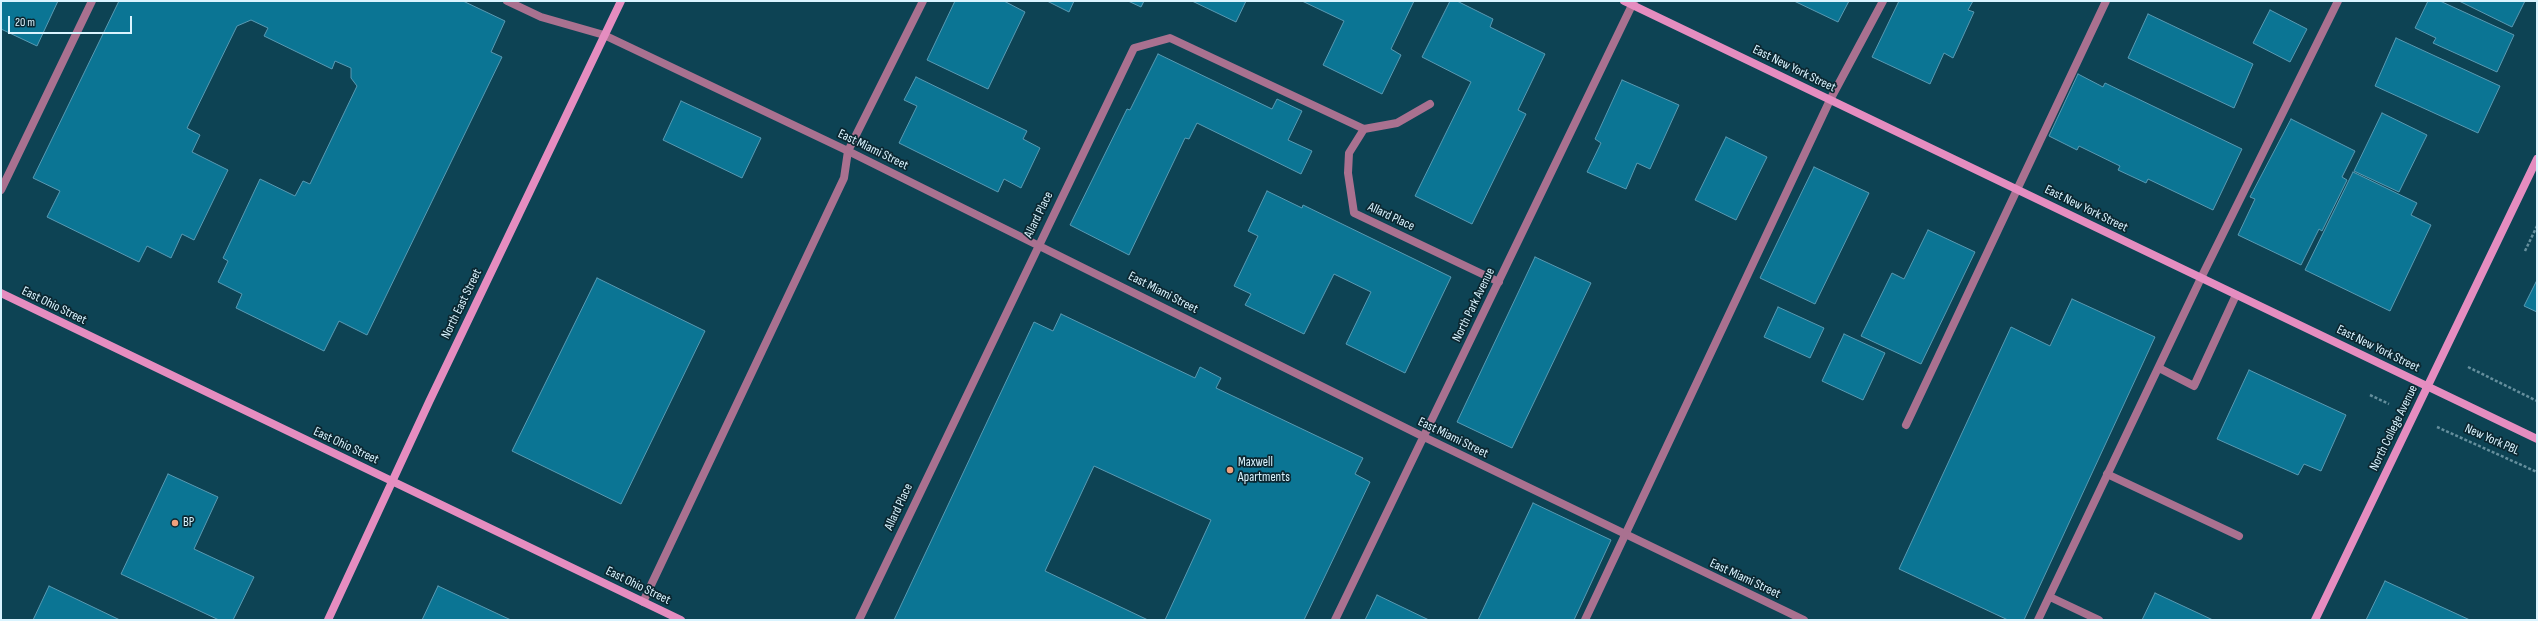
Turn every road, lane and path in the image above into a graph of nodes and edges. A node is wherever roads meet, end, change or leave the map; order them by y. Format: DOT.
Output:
graph roads {
  1 [pos="92,1"];
  2 [pos="507,1"];
  3 [pos="621,1"];
  4 [pos="923,1"];
  5 [pos="1624,1"];
  6 [pos="1883,1"];
  7 [pos="2106,1"];
  8 [pos="2338,1"];
  9 [pos="1633,3"];
  10 [pos="604,35"];
  11 [pos="1830,100"];
  12 [pos="1430,104"];
  13 [pos="1364,128"];
  14 [pos="848,151"];
  15 [pos="2537,159"];
  16 [pos="1,190"];
  17 [pos="2016,190"];
  18 [pos="1038,244"];
  19 [pos="2201,278"];
  20 [pos="1499,282"];
  21 [pos="1,293"];
  22 [pos="2236,295"];
  23 [pos="2468,367"];
  24 [pos="2159,368"];
  25 [pos="2428,386"];
  26 [pos="2537,401"];
  27 [pos="1906,425"];
  28 [pos="2438,427"];
  29 [pos="1424,437"];
  30 [pos="2537,439"];
  31 [pos="2537,472"];
  32 [pos="2107,474"];
  33 [pos="393,481"];
  34 [pos="1627,536"];
  35 [pos="2239,536"];
  36 [pos="2050,597"];
  37 [pos="643,602"];
  38 [pos="328,620"];
  39 [pos="681,620"];
  40 [pos="859,620"];
  41 [pos="1335,620"];
  42 [pos="1585,620"];
  43 [pos="1804,620"];
  44 [pos="2038,620"];
  45 [pos="2099,620"];
  46 [pos="2315,620"];
  1 -- 16 [label="street"];
  2 -- 10 [label="street, East Miami Street"];
  3 -- 10 [label="main road, North East Street"];
  4 -- 14 [label="street"];
  5 -- 9 [label="main road, East New York Street"];
  6 -- 11 [label="street"];
  7 -- 17 [label="street"];
  8 -- 19 [label="street"];
  9 -- 11 [label="main road, East New York Street"];
  9 -- 20 [label="street, North Park Avenue"];
  10 -- 14 [label="street, East Miami Street"];
  10 -- 33 [label="main road, North East Street"];
  11 -- 17 [label="main road, East New York Street"];
  11 -- 34 [label="street"];
  12 -- 13 [label="street"];
  13 -- 18 [label="street, Allard Place"];
  13 -- 20 [label="street, Allard Place"];
  14 -- 18 [label="street, East Miami Street"];
  14 -- 37 [label="street"];
  15 -- 25 [label="main road, North College Avenue"];
  17 -- 19 [label="main road, East New York Street"];
  17 -- 27 [label="street"];
  18 -- 29 [label="street, East Miami Street"];
  18 -- 40 [label="street, Allard Place"];
  19 -- 22 [label="main road, East New York Street"];
  19 -- 24 [label="street"];
  20 -- 29 [label="street, North Park Avenue"];
  21 -- 33 [label="main road, East Ohio Street"];
  22 -- 24 [label="street"];
  22 -- 25 [label="main road, East New York Street"];
  23 -- 26 [label="path"];
  24 -- 32 [label="street"];
  25 -- 30 [label="main road, East New York Street"];
  25 -- 46 [label="main road, North College Avenue"];
  28 -- 31 [label="path, New York PBL"];
  29 -- 34 [label="street, East Miami Street"];
  29 -- 41 [label="street, North Park Avenue"];
  32 -- 35 [label="street"];
  32 -- 36 [label="street"];
  33 -- 37 [label="main road, East Ohio Street"];
  33 -- 38 [label="main road, North East Street"];
  34 -- 42 [label="street"];
  34 -- 43 [label="street, East Miami Street"];
  36 -- 44 [label="street"];
  36 -- 45 [label="street"];
  37 -- 39 [label="main road, East Ohio Street"];
}
